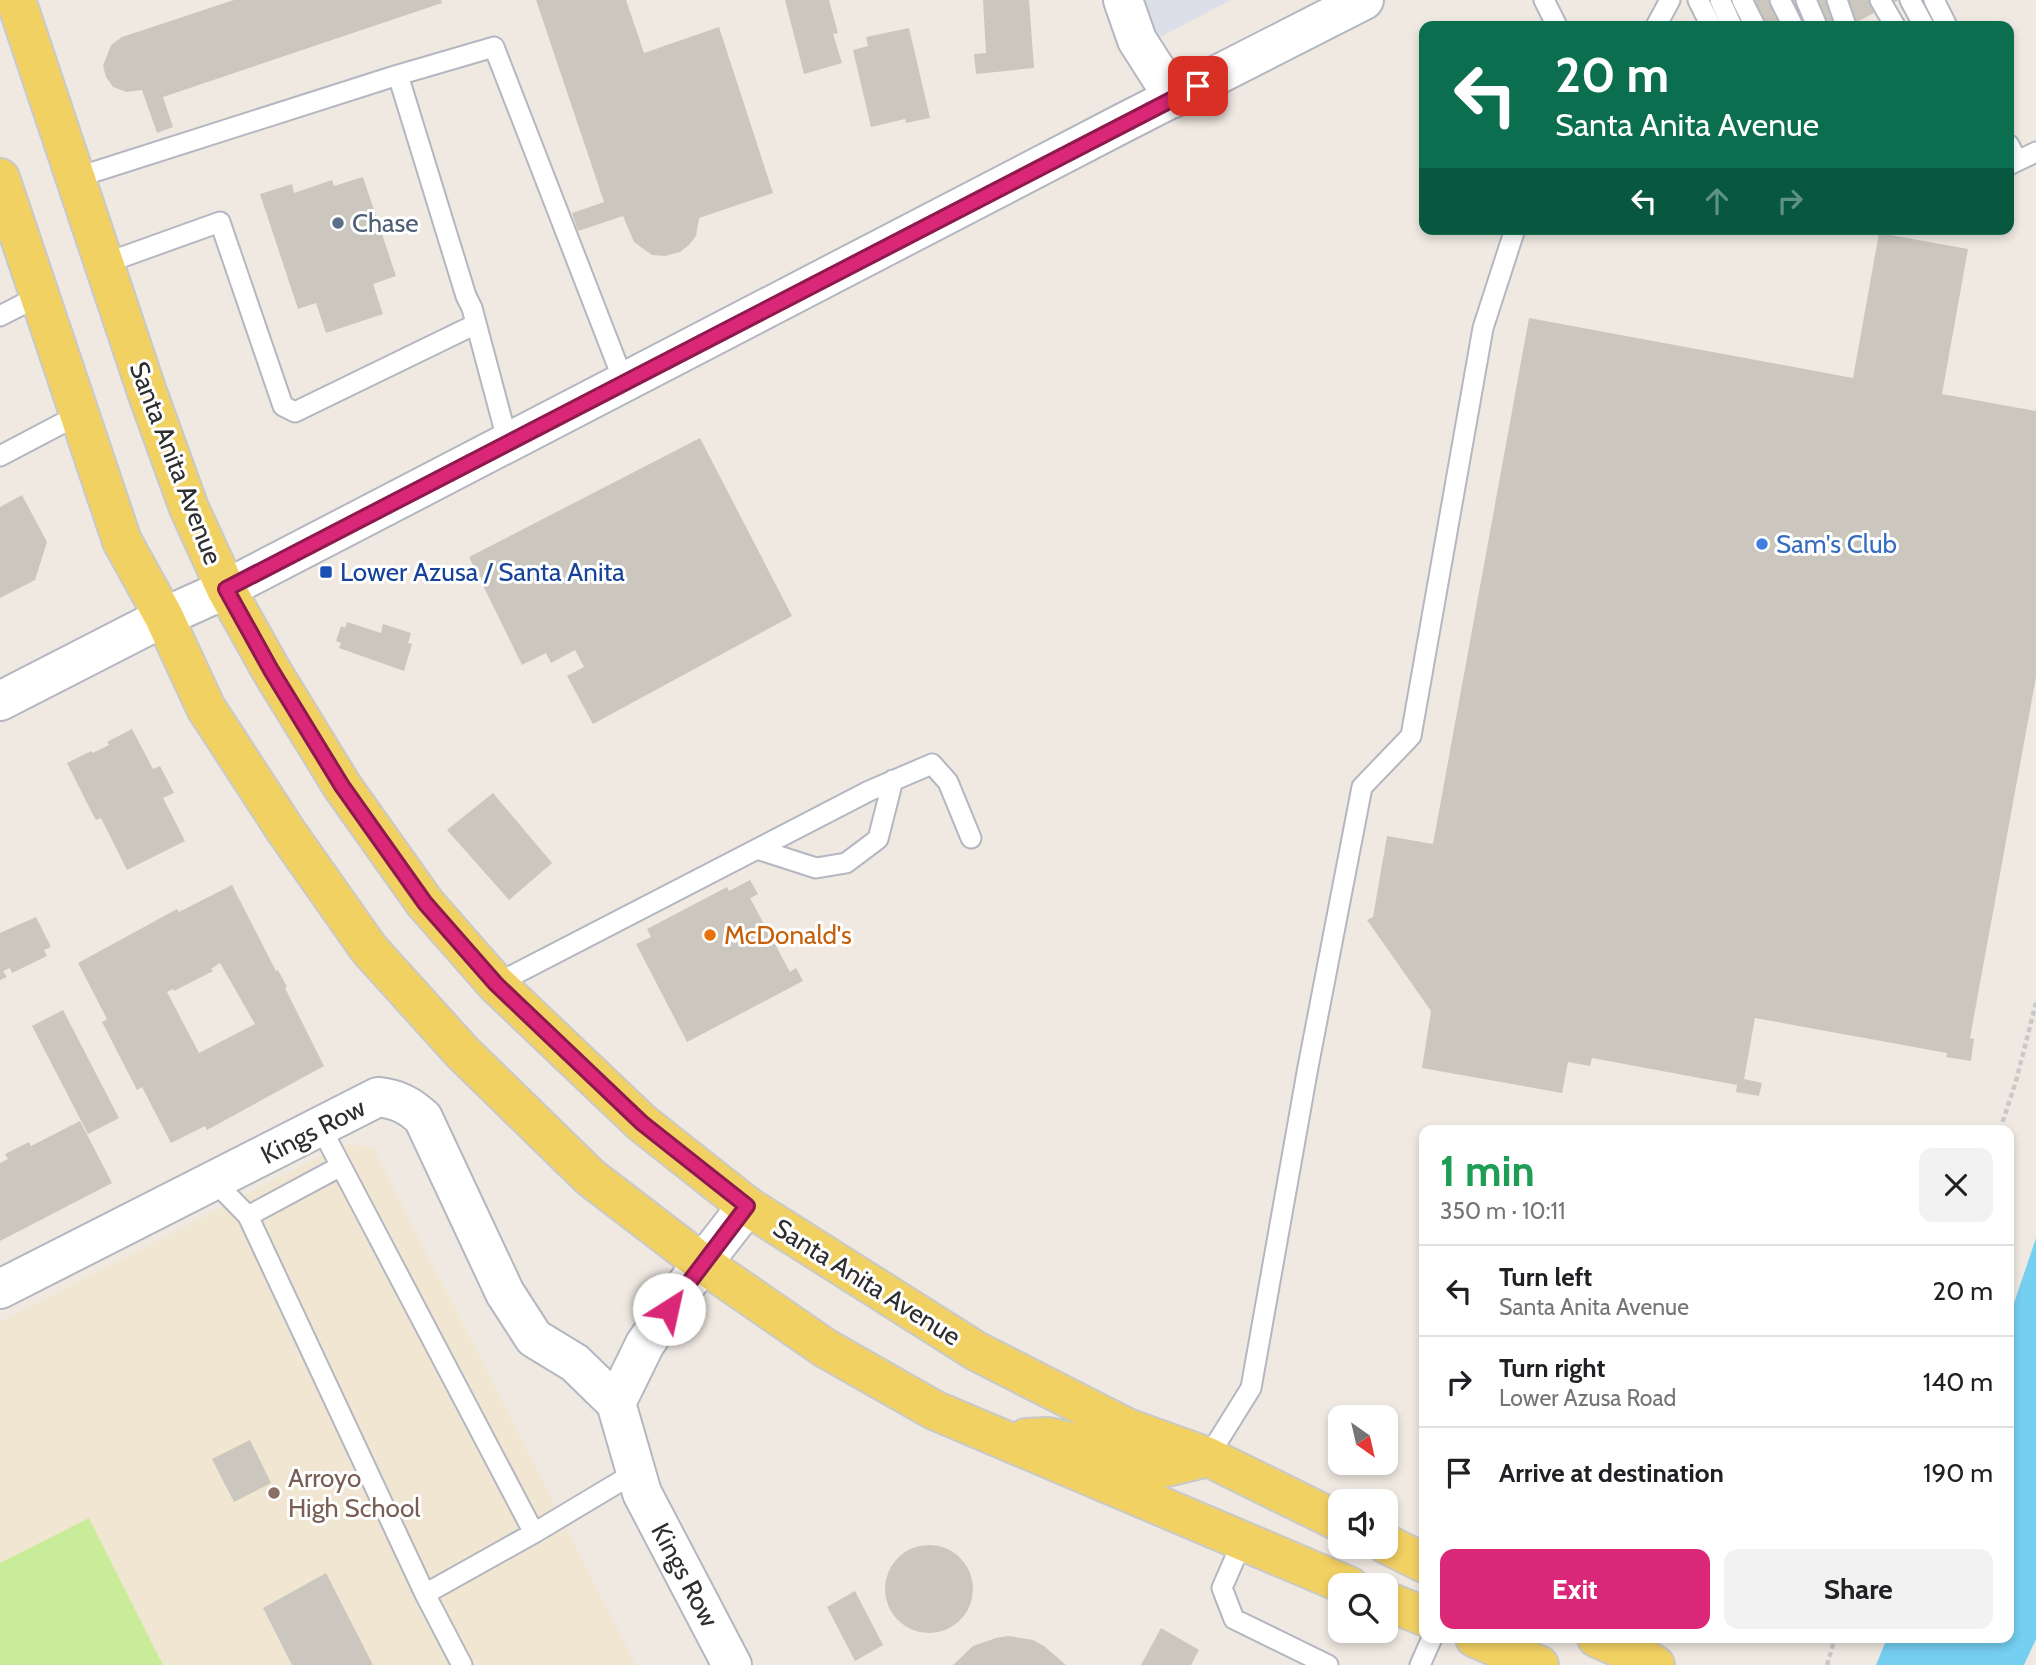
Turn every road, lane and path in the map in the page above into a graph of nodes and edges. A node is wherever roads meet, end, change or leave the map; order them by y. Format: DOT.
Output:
graph roads {
  1 [pos="16,0"];
  2 [pos="1123,0"];
  3 [pos="1364,0"];
  4 [pos="1544,0"];
  5 [pos="1670,0"];
  6 [pos="1698,0"];
  7 [pos="1720,0"];
  8 [pos="1742,0"];
  9 [pos="1780,0"];
  10 [pos="1806,0"];
  11 [pos="1837,0"];
  12 [pos="1880,0"];
  13 [pos="1910,0"];
  14 [pos="1934,0"];
  15 [pos="1554,21"];
  16 [pos="1659,21"];
  17 [pos="1708,21"];
  18 [pos="1729,21"];
  19 [pos="1752,21"];
  20 [pos="1790,21"];
  21 [pos="1815,21"];
  22 [pos="1844,21"];
  23 [pos="1892,21"];
  24 [pos="1921,21"];
  25 [pos="1944,21"];
  26 [pos="398,75"];
  27 [pos="1174,98"];
  28 [pos="2036,152"];
  29 [pos="2014,157"];
  30 [pos="0,178"];
  31 [pos="75,178"];
  32 [pos="1513,235"];
  33 [pos="103,264"];
  34 [pos="39,296"];
  35 [pos="0,316"];
  36 [pos="476,324"];
  37 [pos="624,382"];
  38 [pos="78,415"];
  39 [pos="508,443"];
  40 [pos="0,456"];
  41 [pos="226,589"];
  42 [pos="164,617"];
  43 [pos="0,701"];
  44 [pos="893,780"];
  45 [pos="971,838"];
  46 [pos="757,849"];
  47 [pos="496,984"];
  48 [pos="2036,1003"];
  49 [pos="2002,1125"];
  50 [pos="320,1128"];
  51 [pos="341,1166"];
  52 [pos="215,1181"];
  53 [pos="747,1206"];
  54 [pos="248,1216"];
  55 [pos="702,1263"];
  56 [pos="0,1289"];
  57 [pos="616,1403"];
  58 [pos="1003,1440"];
  59 [pos="1208,1457"];
  60 [pos="636,1472"];
  61 [pos="1328,1516"];
  62 [pos="534,1533"];
  63 [pos="1242,1542"];
  64 [pos="1398,1550"];
  65 [pos="1419,1560"];
  66 [pos="1328,1577"];
  67 [pos="425,1594"];
  68 [pos="1398,1606"];
  69 [pos="1419,1614"];
  70 [pos="1430,1643"];
  71 [pos="1487,1643"];
  72 [pos="1608,1643"];
  73 [pos="1834,1643"];
  74 [pos="462,1665"];
  75 [pos="732,1665"];
  76 [pos="1328,1665"];
  77 [pos="1420,1665"];
  78 [pos="1539,1665"];
  79 [pos="1655,1665"];
  80 [pos="1827,1665"];
  1 -- 31 [label="main road, Santa Anita Avenue"];
  2 -- 27 [label="main road"];
  3 -- 27 [label="main road"];
  4 -- 15 [label="lane"];
  5 -- 16 [label="lane"];
  6 -- 17 [label="lane"];
  7 -- 18 [label="lane"];
  8 -- 19 [label="lane"];
  9 -- 20 [label="lane"];
  10 -- 21 [label="lane"];
  11 -- 22 [label="lane"];
  12 -- 23 [label="lane"];
  13 -- 24 [label="lane"];
  14 -- 25 [label="lane"];
  26 -- 31 [label="lane"];
  26 -- 36 [label="lane"];
  26 -- 37 [label="lane"];
  27 -- 37 [label="main road"];
  28 -- 29 [label="lane"];
  30 -- 34 [label="main road"];
  31 -- 33 [label="main road, Santa Anita Avenue"];
  32 -- 59 [label="lane"];
  33 -- 36 [label="lane"];
  33 -- 41 [label="main road, Santa Anita Avenue"];
  34 -- 35 [label="lane"];
  34 -- 38 [label="main road"];
  36 -- 39 [label="lane"];
  37 -- 39 [label="main road"];
  38 -- 40 [label="lane"];
  38 -- 42 [label="main road"];
  39 -- 41 [label="main road"];
  41 -- 42 [label="main road"];
  41 -- 47 [label="main road, Santa Anita Avenue"];
  42 -- 43 [label="main road"];
  42 -- 55 [label="main road"];
  44 -- 45 [label="lane"];
  44 -- 46 [label="lane"];
  44 -- 46 [label="lane"];
  46 -- 47 [label="lane"];
  47 -- 53 [label="main road, Santa Anita Avenue"];
  48 -- 49 [label="path"];
  50 -- 51 [label="lane"];
  50 -- 52 [label="main road, Kings Row"];
  50 -- 57 [label="main road, Kings Row"];
  51 -- 54 [label="lane"];
  51 -- 62 [label="lane"];
  52 -- 54 [label="lane"];
  52 -- 56 [label="main road, Kings Row"];
  53 -- 55 [label="main road"];
  53 -- 59 [label="main road, Santa Anita Avenue"];
  54 -- 67 [label="lane"];
  55 -- 57 [label="main road"];
  55 -- 58 [label="main road"];
  57 -- 60 [label="main road, Kings Row"];
  58 -- 59 [label="main road"];
  58 -- 63 [label="main road"];
  59 -- 61 [label="main road, Santa Anita Avenue"];
  60 -- 62 [label="lane"];
  60 -- 75 [label="main road, Kings Row"];
  62 -- 67 [label="lane"];
  63 -- 66 [label="main road"];
  63 -- 76 [label="lane"];
  64 -- 65 [label="main road"];
  67 -- 74 [label="lane"];
  68 -- 69 [label="main road"];
  70 -- 77 [label="lane"];
  71 -- 78 [label="main road"];
  72 -- 79 [label="main road"];
  73 -- 80 [label="path"];
}
